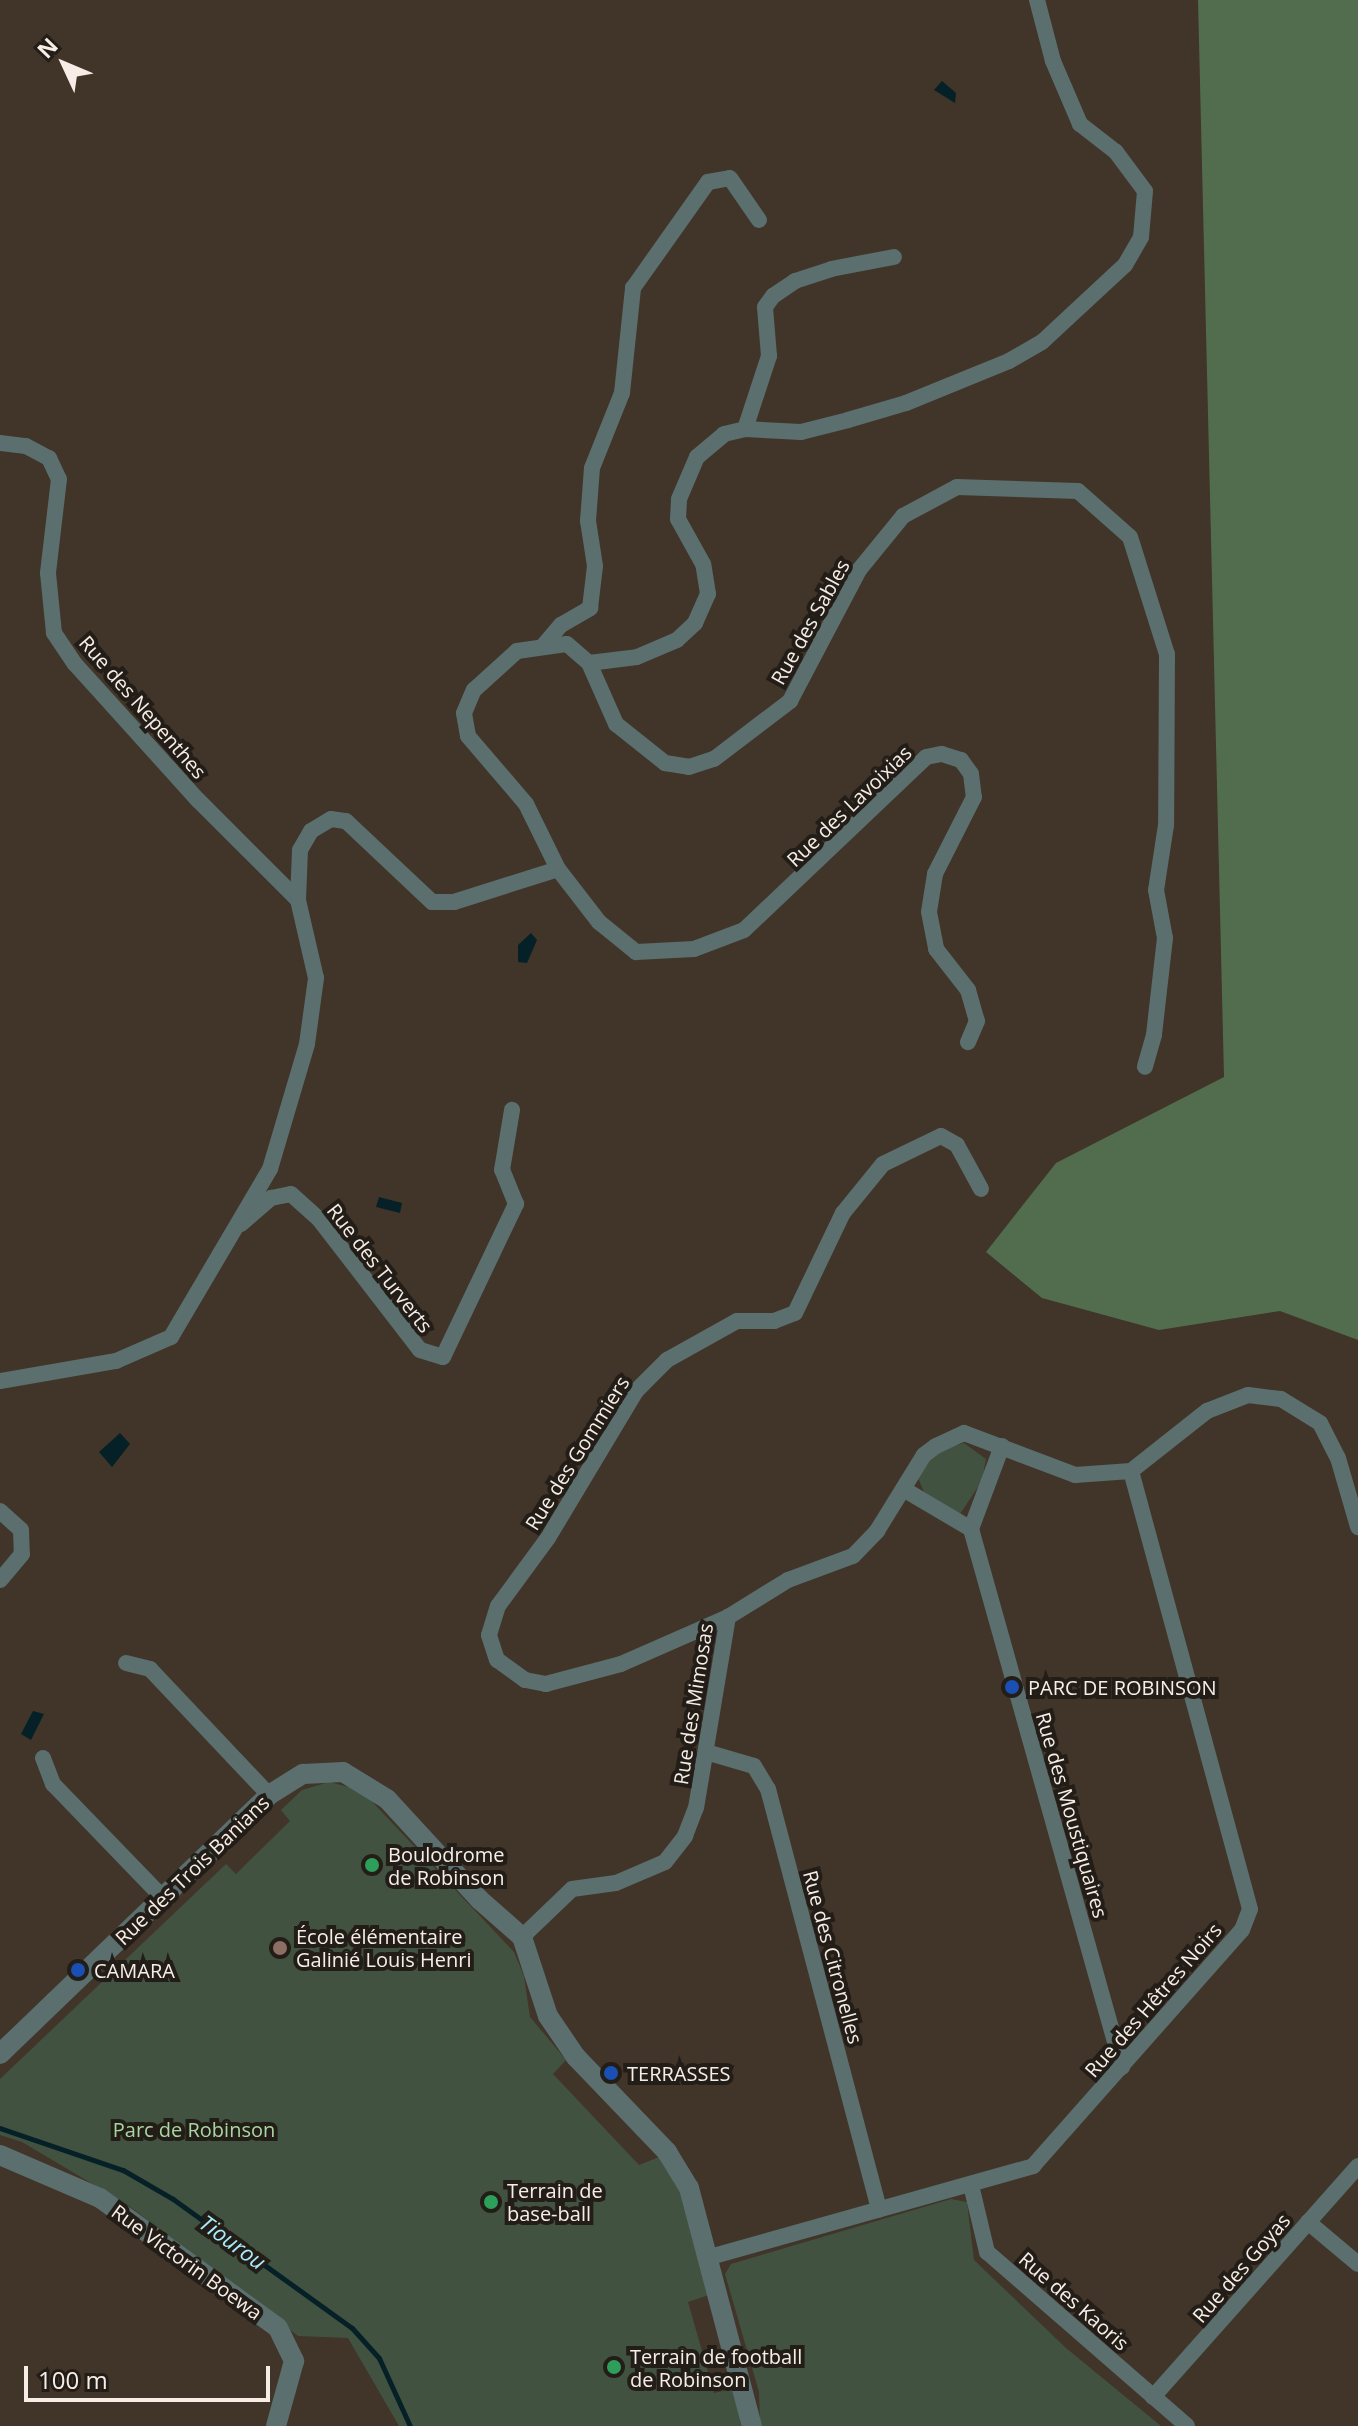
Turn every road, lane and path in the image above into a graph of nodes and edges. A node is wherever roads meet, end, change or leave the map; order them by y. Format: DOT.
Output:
graph roads {
  1 [pos="1037,0"];
  2 [pos="759,220"];
  3 [pos="894,257"];
  4 [pos="745,429"];
  5 [pos="0,443"];
  6 [pos="544,645"];
  7 [pos="589,663"];
  8 [pos="558,869"];
  9 [pos="298,900"];
  10 [pos="968,1042"];
  11 [pos="1145,1067"];
  12 [pos="512,1110"];
  13 [pos="981,1189"];
  14 [pos="230,1233"];
  15 [pos="0,1381"];
  16 [pos="1002,1446"];
  17 [pos="1131,1471"];
  18 [pos="905,1490"];
  19 [pos="0,1511"];
  20 [pos="1358,1527"];
  21 [pos="971,1529"];
  22 [pos="0,1580"];
  23 [pos="728,1617"];
  24 [pos="126,1663"];
  25 [pos="706,1752"];
  26 [pos="43,1758"];
  27 [pos="269,1795"];
  28 [pos="163,1898"];
  29 [pos="522,1937"];
  30 [pos="0,2054"];
  31 [pos="1122,2067"];
  32 [pos="0,2155"];
  33 [pos="1358,2166"];
  34 [pos="971,2185"];
  35 [pos="879,2210"];
  36 [pos="1308,2222"];
  37 [pos="710,2257"];
  38 [pos="1358,2264"];
  39 [pos="1153,2397"];
  40 [pos="276,2426"];
  41 [pos="752,2426"];
  42 [pos="1187,2426"];
  1 -- 4 [label="street"];
  2 -- 6 [label="street"];
  3 -- 4 [label="street"];
  4 -- 7 [label="street"];
  5 -- 9 [label="street, Rue des Nepenthes"];
  6 -- 7 [label="street"];
  6 -- 8 [label="street"];
  7 -- 11 [label="street, Rue des Sables"];
  8 -- 9 [label="street"];
  8 -- 10 [label="street, Rue des Lavoixias"];
  9 -- 14 [label="street"];
  12 -- 14 [label="street, Rue des Turverts"];
  13 -- 23 [label="street, Rue des Gommiers"];
  14 -- 15 [label="street"];
  16 -- 17 [label="street, Rue des Mimosas"];
  16 -- 18 [label="street, Rue des Mimosas"];
  16 -- 21 [label="street"];
  17 -- 20 [label="street"];
  17 -- 31 [label="street, Rue des Hêtres Noirs"];
  18 -- 21 [label="street"];
  18 -- 23 [label="street, Rue des Mimosas"];
  19 -- 22 [label="street"];
  21 -- 31 [label="street, Rue des Moustiquaires"];
  23 -- 25 [label="street, Rue des Mimosas"];
  24 -- 27 [label="street"];
  25 -- 29 [label="street, Rue des Mimosas"];
  25 -- 35 [label="street, Rue des Citronelles"];
  26 -- 28 [label="street"];
  27 -- 28 [label="street, Rue des Trois Banians"];
  27 -- 29 [label="street, Rue des Trois Banians"];
  28 -- 30 [label="street, Rue des Trois Banians"];
  29 -- 37 [label="street"];
  31 -- 34 [label="street, Rue des Hêtres Noirs"];
  32 -- 40 [label="street, Rue Victorin Boewa"];
  33 -- 36 [label="street, Rue des Goyas"];
  34 -- 35 [label="street, Rue des Hêtres Noirs"];
  34 -- 39 [label="street, Rue des Kaoris"];
  35 -- 37 [label="street, Rue des Hêtres Noirs"];
  36 -- 38 [label="street"];
  36 -- 39 [label="street, Rue des Goyas"];
  37 -- 41 [label="street"];
  39 -- 42 [label="street, Rue des Kaoris"];
}
